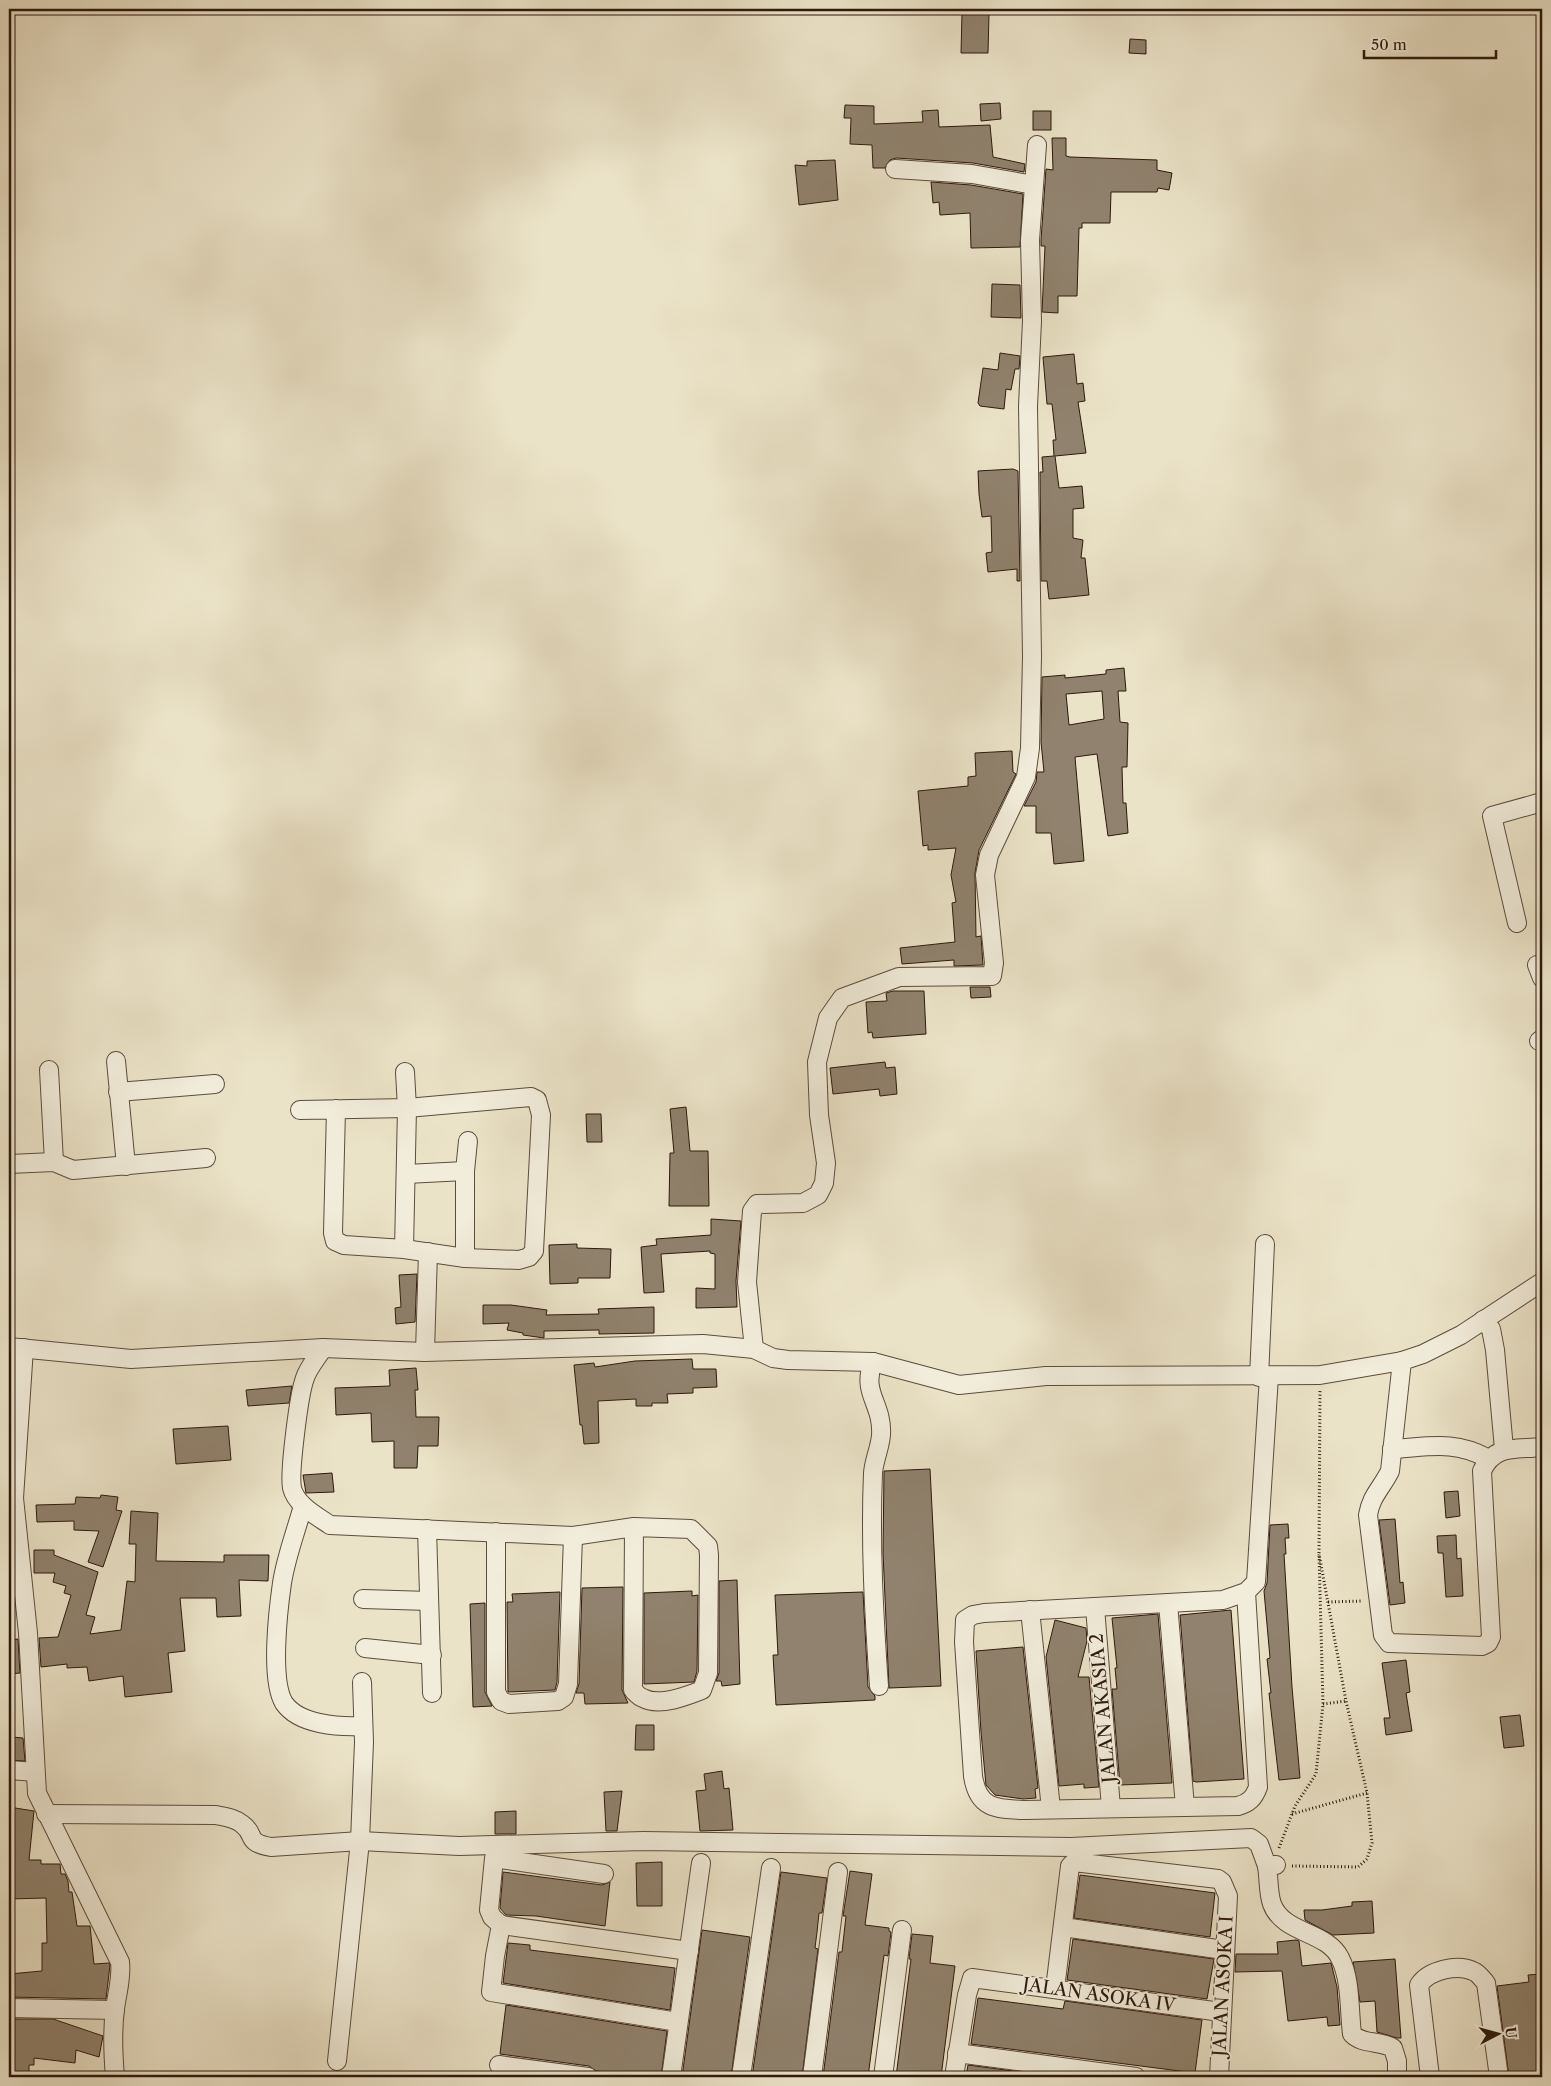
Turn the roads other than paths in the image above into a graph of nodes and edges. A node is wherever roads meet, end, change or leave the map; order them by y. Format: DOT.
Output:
graph roads {
  1 [pos="1037,145"];
  2 [pos="895,169"];
  3 [pos="1034,185"];
  4 [pos="1542,802"];
  5 [pos="1517,923"];
  6 [pos="116,1061"];
  7 [pos="48,1070"];
  8 [pos="405,1072"];
  9 [pos="215,1084"];
  10 [pos="118,1092"];
  11 [pos="407,1108"];
  12 [pos="336,1109"];
  13 [pos="300,1110"];
  14 [pos="468,1141"];
  15 [pos="206,1158"];
  16 [pos="54,1162"];
  17 [pos="9,1164"];
  18 [pos="126,1166"];
  19 [pos="465,1171"];
  20 [pos="406,1174"];
  21 [pos="1264,1244"];
  22 [pos="404,1249"];
  23 [pos="428,1252"];
  24 [pos="465,1258"];
  25 [pos="1542,1282"];
  26 [pos="1483,1320"];
  27 [pos="16,1347"];
  28 [pos="323,1348"];
  29 [pos="754,1349"];
  30 [pos="425,1352"];
  31 [pos="1402,1361"];
  32 [pos="873,1362"];
  33 [pos="1264,1377"];
  34 [pos="1542,1447"];
  35 [pos="1392,1449"];
  36 [pos="1504,1449"];
  37 [pos="1487,1458"];
  38 [pos="304,1506"];
  39 [pos="634,1527"];
  40 [pos="427,1529"];
  41 [pos="496,1532"];
  42 [pos="573,1536"];
  43 [pos="1246,1592"];
  44 [pos="363,1599"];
  45 [pos="429,1601"];
  46 [pos="1168,1603"];
  47 [pos="1094,1607"];
  48 [pos="1030,1610"];
  49 [pos="365,1648"];
  50 [pos="432,1655"];
  51 [pos="362,1682"];
  52 [pos="879,1686"];
  53 [pos="432,1693"];
  54 [pos="362,1726"];
  55 [pos="9,1770"];
  56 [pos="35,1772"];
  57 [pos="1185,1807"];
  58 [pos="1111,1808"];
  59 [pos="1051,1809"];
  60 [pos="46,1814"];
  61 [pos="360,1841"];
  62 [pos="700,1863"];
  63 [pos="771,1868"];
  64 [pos="838,1872"];
  65 [pos="604,1874"];
  66 [pos="501,1925"];
  67 [pos="1063,1927"];
  68 [pos="902,1930"];
  69 [pos="1224,1950"];
  70 [pos="689,1951"];
  71 [pos="1055,1989"];
  72 [pos="9,2008"];
  73 [pos="115,2010"];
  74 [pos="1221,2012"];
  75 [pos="678,2022"];
  76 [pos="957,2054"];
  77 [pos="337,2061"];
  78 [pos="498,2065"];
  79 [pos="517,2072"];
  80 [pos="115,2077"];
  81 [pos="588,2077"];
  82 [pos="671,2077"];
  83 [pos="741,2077"];
  84 [pos="812,2077"];
  85 [pos="882,2077"];
  86 [pos="954,2077"];
  87 [pos="1136,2077"];
  88 [pos="1219,2077"];
  89 [pos="1397,2077"];
  90 [pos="1430,2077"];
  91 [pos="1499,2077"];
  1 -- 3 [label="street"];
  2 -- 3 [label="street"];
  3 -- 29 [label="street"];
  4 -- 5 [label="street"];
  6 -- 10 [label="street"];
  7 -- 16 [label="street"];
  8 -- 11 [label="street"];
  9 -- 10 [label="street"];
  10 -- 18 [label="street"];
  11 -- 12 [label="street"];
  11 -- 20 [label="street"];
  11 -- 24 [label="street"];
  12 -- 13 [label="street"];
  12 -- 22 [label="street"];
  14 -- 19 [label="street"];
  15 -- 18 [label="street"];
  16 -- 17 [label="street"];
  16 -- 18 [label="street"];
  19 -- 20 [label="street"];
  19 -- 24 [label="street"];
  20 -- 22 [label="street"];
  21 -- 33 [label="street"];
  22 -- 23 [label="street"];
  23 -- 24 [label="street"];
  23 -- 30 [label="street"];
  25 -- 26 [label="street"];
  26 -- 31 [label="street"];
  26 -- 36 [label="street"];
  27 -- 28 [label="street"];
  27 -- 56 [label="street"];
  28 -- 30 [label="street"];
  28 -- 38 [label="street"];
  29 -- 30 [label="street"];
  29 -- 32 [label="street"];
  31 -- 33 [label="street"];
  31 -- 35 [label="street"];
  32 -- 33 [label="street"];
  32 -- 52 [label="street"];
  33 -- 43 [label="street"];
  34 -- 36 [label="street"];
  35 -- 37 [label="street"];
  35 -- 37 [label="street"];
  36 -- 37 [label="street"];
  38 -- 40 [label="street"];
  38 -- 54 [label="street"];
  39 -- 39 [label="street"];
  39 -- 42 [label="street"];
  40 -- 41 [label="street"];
  40 -- 45 [label="street"];
  41 -- 42 [label="street"];
  41 -- 42 [label="street"];
  43 -- 46 [label="street"];
  43 -- 57 [label="street"];
  44 -- 45 [label="street"];
  45 -- 50 [label="street"];
  46 -- 47 [label="street"];
  46 -- 57 [label="street"];
  47 -- 48 [label="street"];
  47 -- 58 [label="street, JALAN AKASIA 2"];
  48 -- 59 [label="street"];
  48 -- 59 [label="street"];
  49 -- 50 [label="street"];
  50 -- 53 [label="street"];
  51 -- 54 [label="street"];
  54 -- 61 [label="street"];
  55 -- 56 [label="street"];
  56 -- 60 [label="street"];
  57 -- 58 [label="street"];
  58 -- 59 [label="street"];
  60 -- 61 [label="street"];
  60 -- 73 [label="street"];
  61 -- 77 [label="street"];
  61 -- 89 [label="street"];
  62 -- 70 [label="street"];
  63 -- 83 [label="street"];
  64 -- 84 [label="street"];
  65 -- 66 [label="street"];
  66 -- 70 [label="street"];
  66 -- 75 [label="street"];
  67 -- 69 [label="street"];
  67 -- 69 [label="street, JALAN ASOKA I"];
  67 -- 71 [label="street"];
  68 -- 85 [label="street"];
  69 -- 74 [label="street, JALAN ASOKA I"];
  70 -- 75 [label="street"];
  71 -- 74 [label="street, JALAN ASOKA IV"];
  71 -- 76 [label="street, JALAN ASOKA IV"];
  72 -- 73 [label="street"];
  73 -- 80 [label="street"];
  74 -- 88 [label="street, JALAN ASOKA I"];
  75 -- 82 [label="street"];
  76 -- 86 [label="street"];
  76 -- 87 [label="street"];
  78 -- 79 [label="street"];
  79 -- 81 [label="street"];
  90 -- 91 [label="street"];
}
